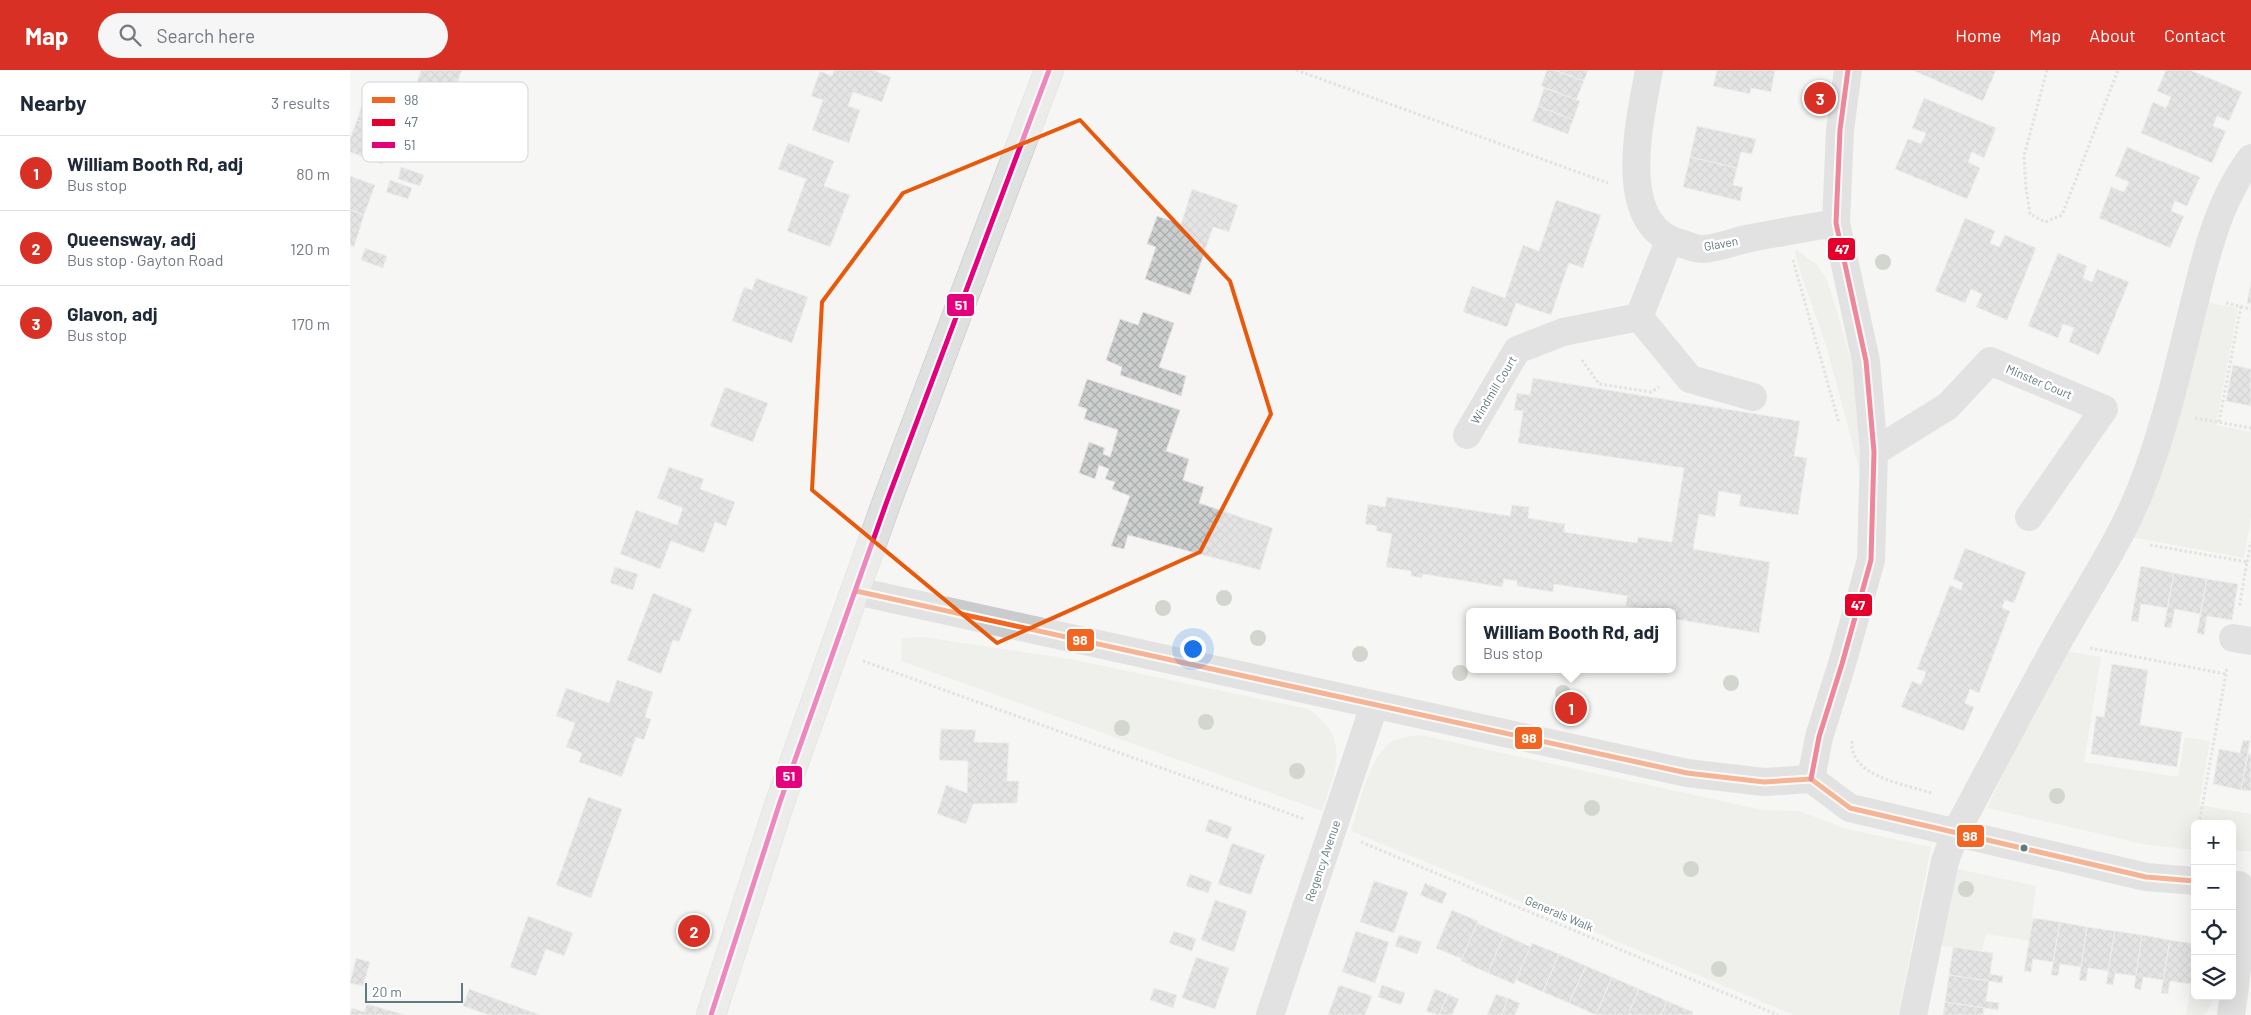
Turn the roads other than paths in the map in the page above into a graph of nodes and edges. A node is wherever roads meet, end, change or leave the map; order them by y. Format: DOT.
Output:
graph roads {
  1 [pos="1049,70"];
  2 [pos="1649,70"];
  3 [pos="1848,70"];
  4 [pos="2251,158"];
  5 [pos="1836,223"];
  6 [pos="1669,241"];
  7 [pos="1639,316"];
  8 [pos="1753,397"];
  9 [pos="1468,435"];
  10 [pos="1874,452"];
  11 [pos="2029,517"];
  12 [pos="856,591"];
  13 [pos="1374,706"];
  14 [pos="1811,779"];
  15 [pos="1956,832"];
  16 [pos="2191,881"];
  17 [pos="2241,885"];
  18 [pos="711,1015"];
  19 [pos="1270,1015"];
  20 [pos="1913,1015"];
  21 [pos="2231,1015"];
  1 -- 12 [label="main road"];
  2 -- 6 [label="street, Glaven"];
  3 -- 5 [label="street"];
  4 -- 15 [label="street"];
  5 -- 6 [label="street, Glaven"];
  5 -- 10 [label="street"];
  6 -- 7 [label="street"];
  7 -- 8 [label="street"];
  7 -- 9 [label="street, Windmill Court"];
  10 -- 11 [label="street, Minster Court"];
  10 -- 14 [label="street"];
  12 -- 13 [label="street"];
  12 -- 18 [label="main road"];
  13 -- 14 [label="street"];
  13 -- 19 [label="street, Regency Avenue"];
  14 -- 15 [label="street"];
  15 -- 16 [label="street"];
  15 -- 20 [label="street"];
  17 -- 21 [label="street"];
}
